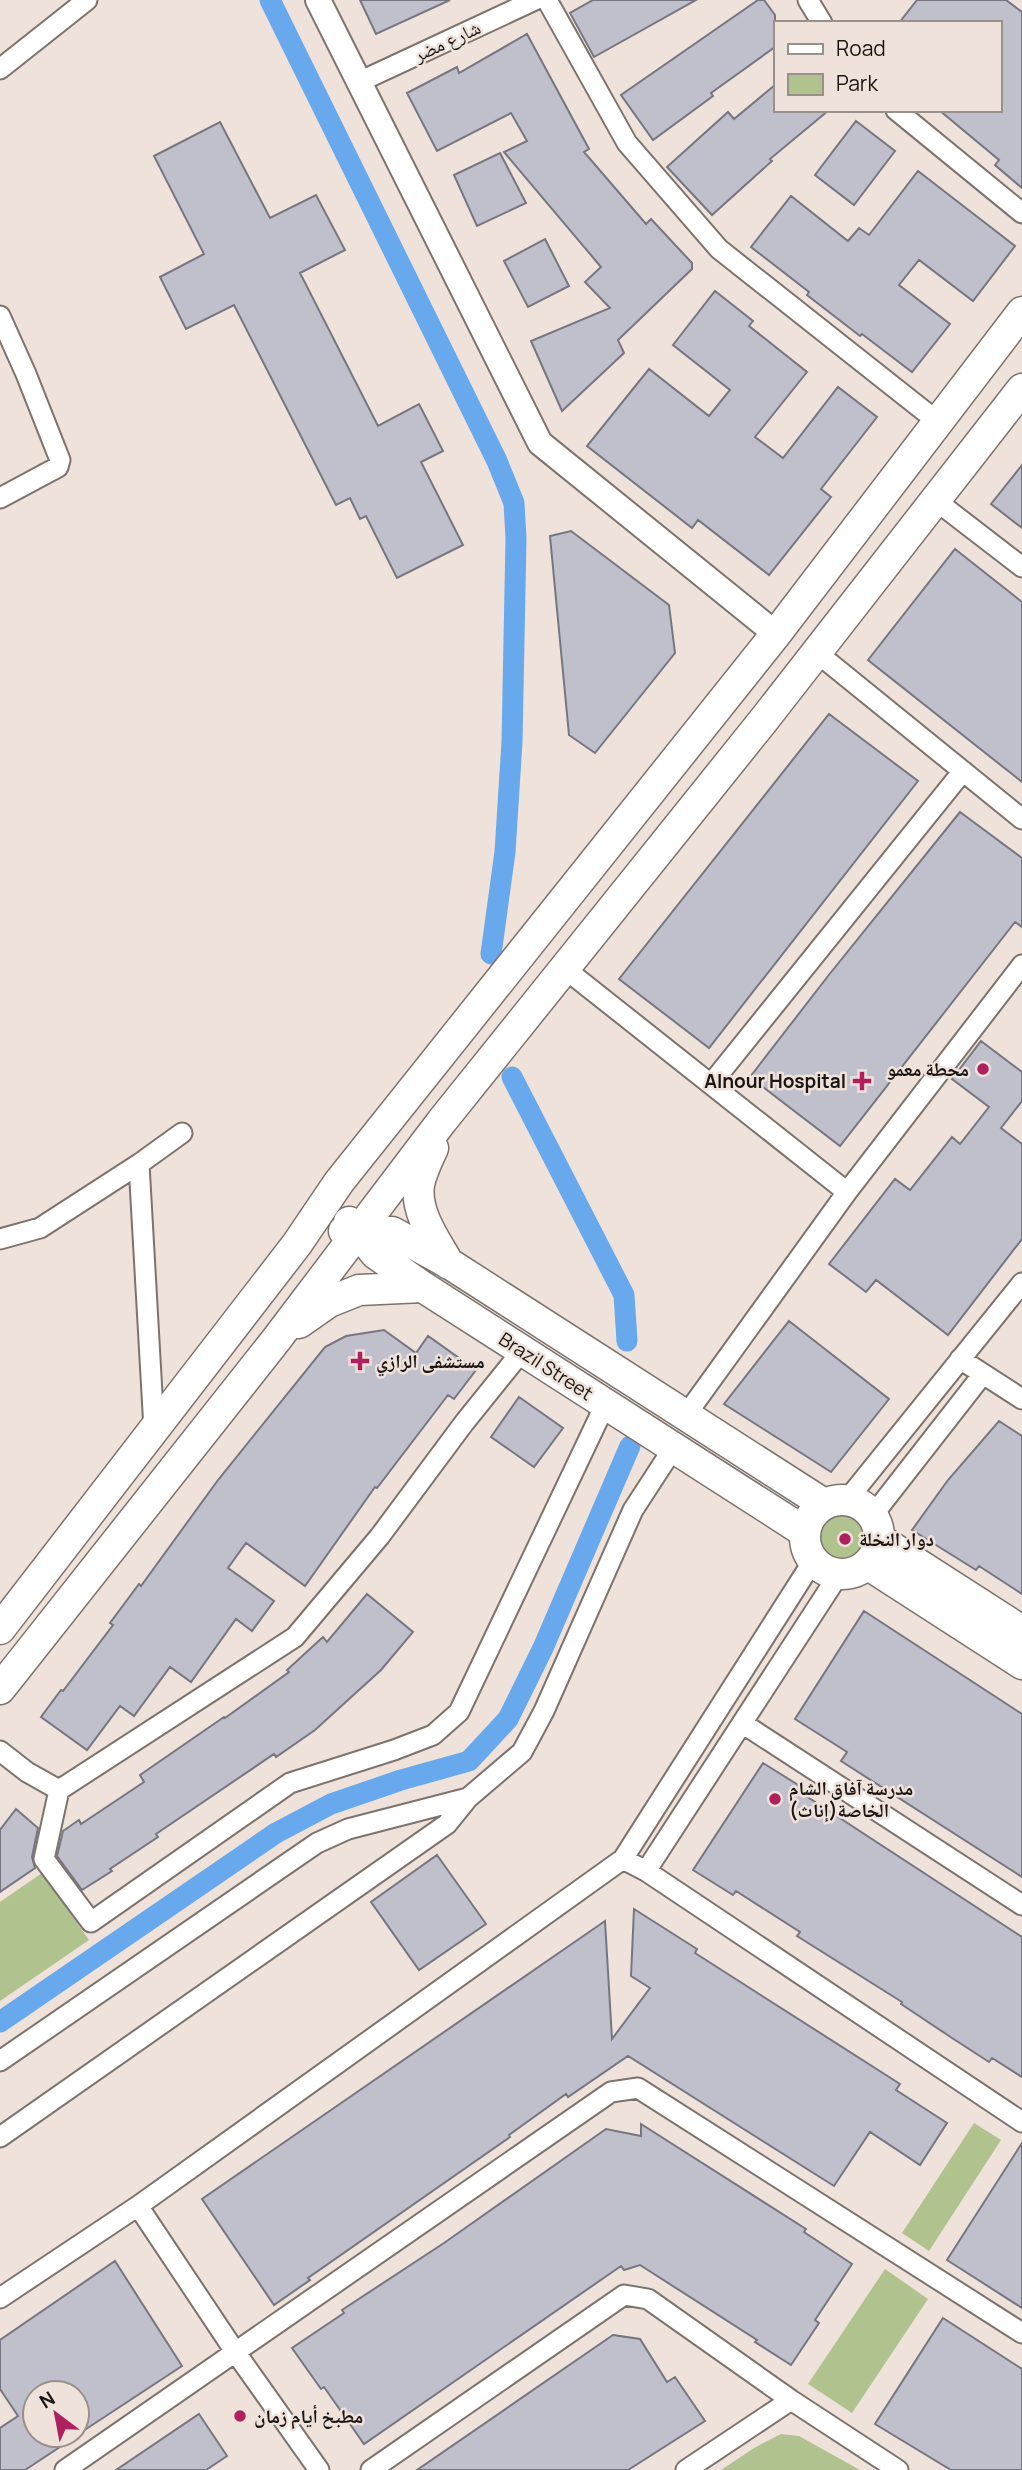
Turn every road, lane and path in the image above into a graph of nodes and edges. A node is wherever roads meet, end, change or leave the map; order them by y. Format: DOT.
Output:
graph roads {
  1 [pos="87,0"];
  2 [pos="318,0"];
  3 [pos="535,0"];
  4 [pos="547,0"];
  5 [pos="808,0"];
  6 [pos="821,21"];
  7 [pos="0,69"];
  8 [pos="359,82"];
  9 [pos="898,112"];
  10 [pos="1022,213"];
  11 [pos="1022,312"];
  12 [pos="0,316"];
  13 [pos="1022,389"];
  14 [pos="938,422"];
  15 [pos="0,498"];
  16 [pos="935,500"];
  17 [pos="1022,567"];
  18 [pos="776,634"];
  19 [pos="816,652"];
  20 [pos="963,771"];
  21 [pos="1022,819"];
  22 [pos="1022,965"];
  23 [pos="564,968"];
  24 [pos="711,1084"];
  25 [pos="442,1121"];
  26 [pos="183,1133"];
  27 [pos="139,1164"];
  28 [pos="339,1182"];
  29 [pos="847,1192"];
  30 [pos="357,1232"];
  31 [pos="0,1239"];
  32 [pos="297,1244"];
  33 [pos="450,1264"];
  34 [pos="1022,1283"];
  35 [pos="424,1287"];
  36 [pos="276,1340"];
  37 [pos="522,1351"];
  38 [pos="960,1359"];
  39 [pos="983,1374"];
  40 [pos="1022,1399"];
  41 [pos="606,1405"];
  42 [pos="686,1415"];
  43 [pos="155,1429"];
  44 [pos="674,1447"];
  45 [pos="835,1502"];
  46 [pos="805,1532"];
  47 [pos="873,1540"];
  48 [pos="826,1568"];
  49 [pos="0,1629"];
  50 [pos="1022,1630"];
  51 [pos="1022,1664"];
  52 [pos="0,1689"];
  53 [pos="742,1723"];
  54 [pos="0,1751"];
  55 [pos="59,1790"];
  56 [pos="468,1798"];
  57 [pos="623,1858"];
  58 [pos="646,1871"];
  59 [pos="1022,1905"];
  60 [pos="0,2061"];
  61 [pos="1022,2122"];
  62 [pos="0,2137"];
  63 [pos="138,2206"];
  64 [pos="0,2298"];
  65 [pos="1022,2333"];
  66 [pos="236,2353"];
  67 [pos="791,2400"];
  68 [pos="65,2470"];
  69 [pos="319,2470"];
  70 [pos="371,2470"];
  71 [pos="686,2470"];
  72 [pos="898,2470"];
  1 -- 7 [label="street"];
  2 -- 8 [label="main road"];
  3 -- 8 [label="street, شارع مضر"];
  4 -- 14 [label="street"];
  5 -- 6 [label="street"];
  8 -- 18 [label="main road"];
  9 -- 10 [label="street"];
  11 -- 14 [label="highway"];
  12 -- 15 [label="street"];
  13 -- 16 [label="highway"];
  14 -- 18 [label="highway"];
  16 -- 17 [label="street"];
  16 -- 19 [label="highway"];
  18 -- 28 [label="highway"];
  19 -- 20 [label="street"];
  19 -- 23 [label="highway"];
  20 -- 21 [label="street"];
  20 -- 24 [label="street"];
  22 -- 29 [label="street"];
  23 -- 24 [label="street"];
  23 -- 25 [label="highway"];
  24 -- 29 [label="street"];
  25 -- 30 [label="highway"];
  25 -- 33 [label="highway, Brazil Street"];
  26 -- 27 [label="street"];
  27 -- 31 [label="street"];
  27 -- 43 [label="street"];
  28 -- 30 [label="highway, Brazil Street"];
  28 -- 32 [label="highway"];
  29 -- 42 [label="street"];
  30 -- 32 [label="highway"];
  30 -- 33 [label="highway"];
  30 -- 35 [label="highway, Brazil Street"];
  30 -- 36 [label="highway"];
  32 -- 43 [label="highway"];
  33 -- 42 [label="highway, Brazil Street"];
  34 -- 38 [label="street"];
  35 -- 36 [label="highway"];
  35 -- 37 [label="highway, Brazil Street"];
  36 -- 52 [label="highway"];
  37 -- 41 [label="highway, Brazil Street"];
  37 -- 55 [label="street"];
  38 -- 39 [label="street"];
  38 -- 45 [label="street"];
  39 -- 40 [label="street"];
  39 -- 47 [label="street"];
  41 -- 44 [label="highway, Brazil Street"];
  41 -- 55 [label="street"];
  42 -- 45 [label="highway, Brazil Street"];
  43 -- 49 [label="highway"];
  44 -- 46 [label="highway, Brazil Street"];
  44 -- 56 [label="street"];
  45 -- 46 [label="highway"];
  45 -- 47 [label="highway"];
  46 -- 48 [label="highway"];
  47 -- 48 [label="highway"];
  47 -- 50 [label="highway"];
  47 -- 51 [label="highway"];
  48 -- 53 [label="street"];
  48 -- 57 [label="street"];
  53 -- 58 [label="street"];
  53 -- 59 [label="street"];
  54 -- 55 [label="street"];
  56 -- 60 [label="street"];
  56 -- 62 [label="street"];
  57 -- 58 [label="street"];
  57 -- 63 [label="street"];
  58 -- 61 [label="street"];
  63 -- 64 [label="street"];
  63 -- 66 [label="street"];
  65 -- 66 [label="street"];
  66 -- 68 [label="street"];
  66 -- 69 [label="street"];
  67 -- 70 [label="street"];
  67 -- 71 [label="street"];
  67 -- 72 [label="street"];
}
